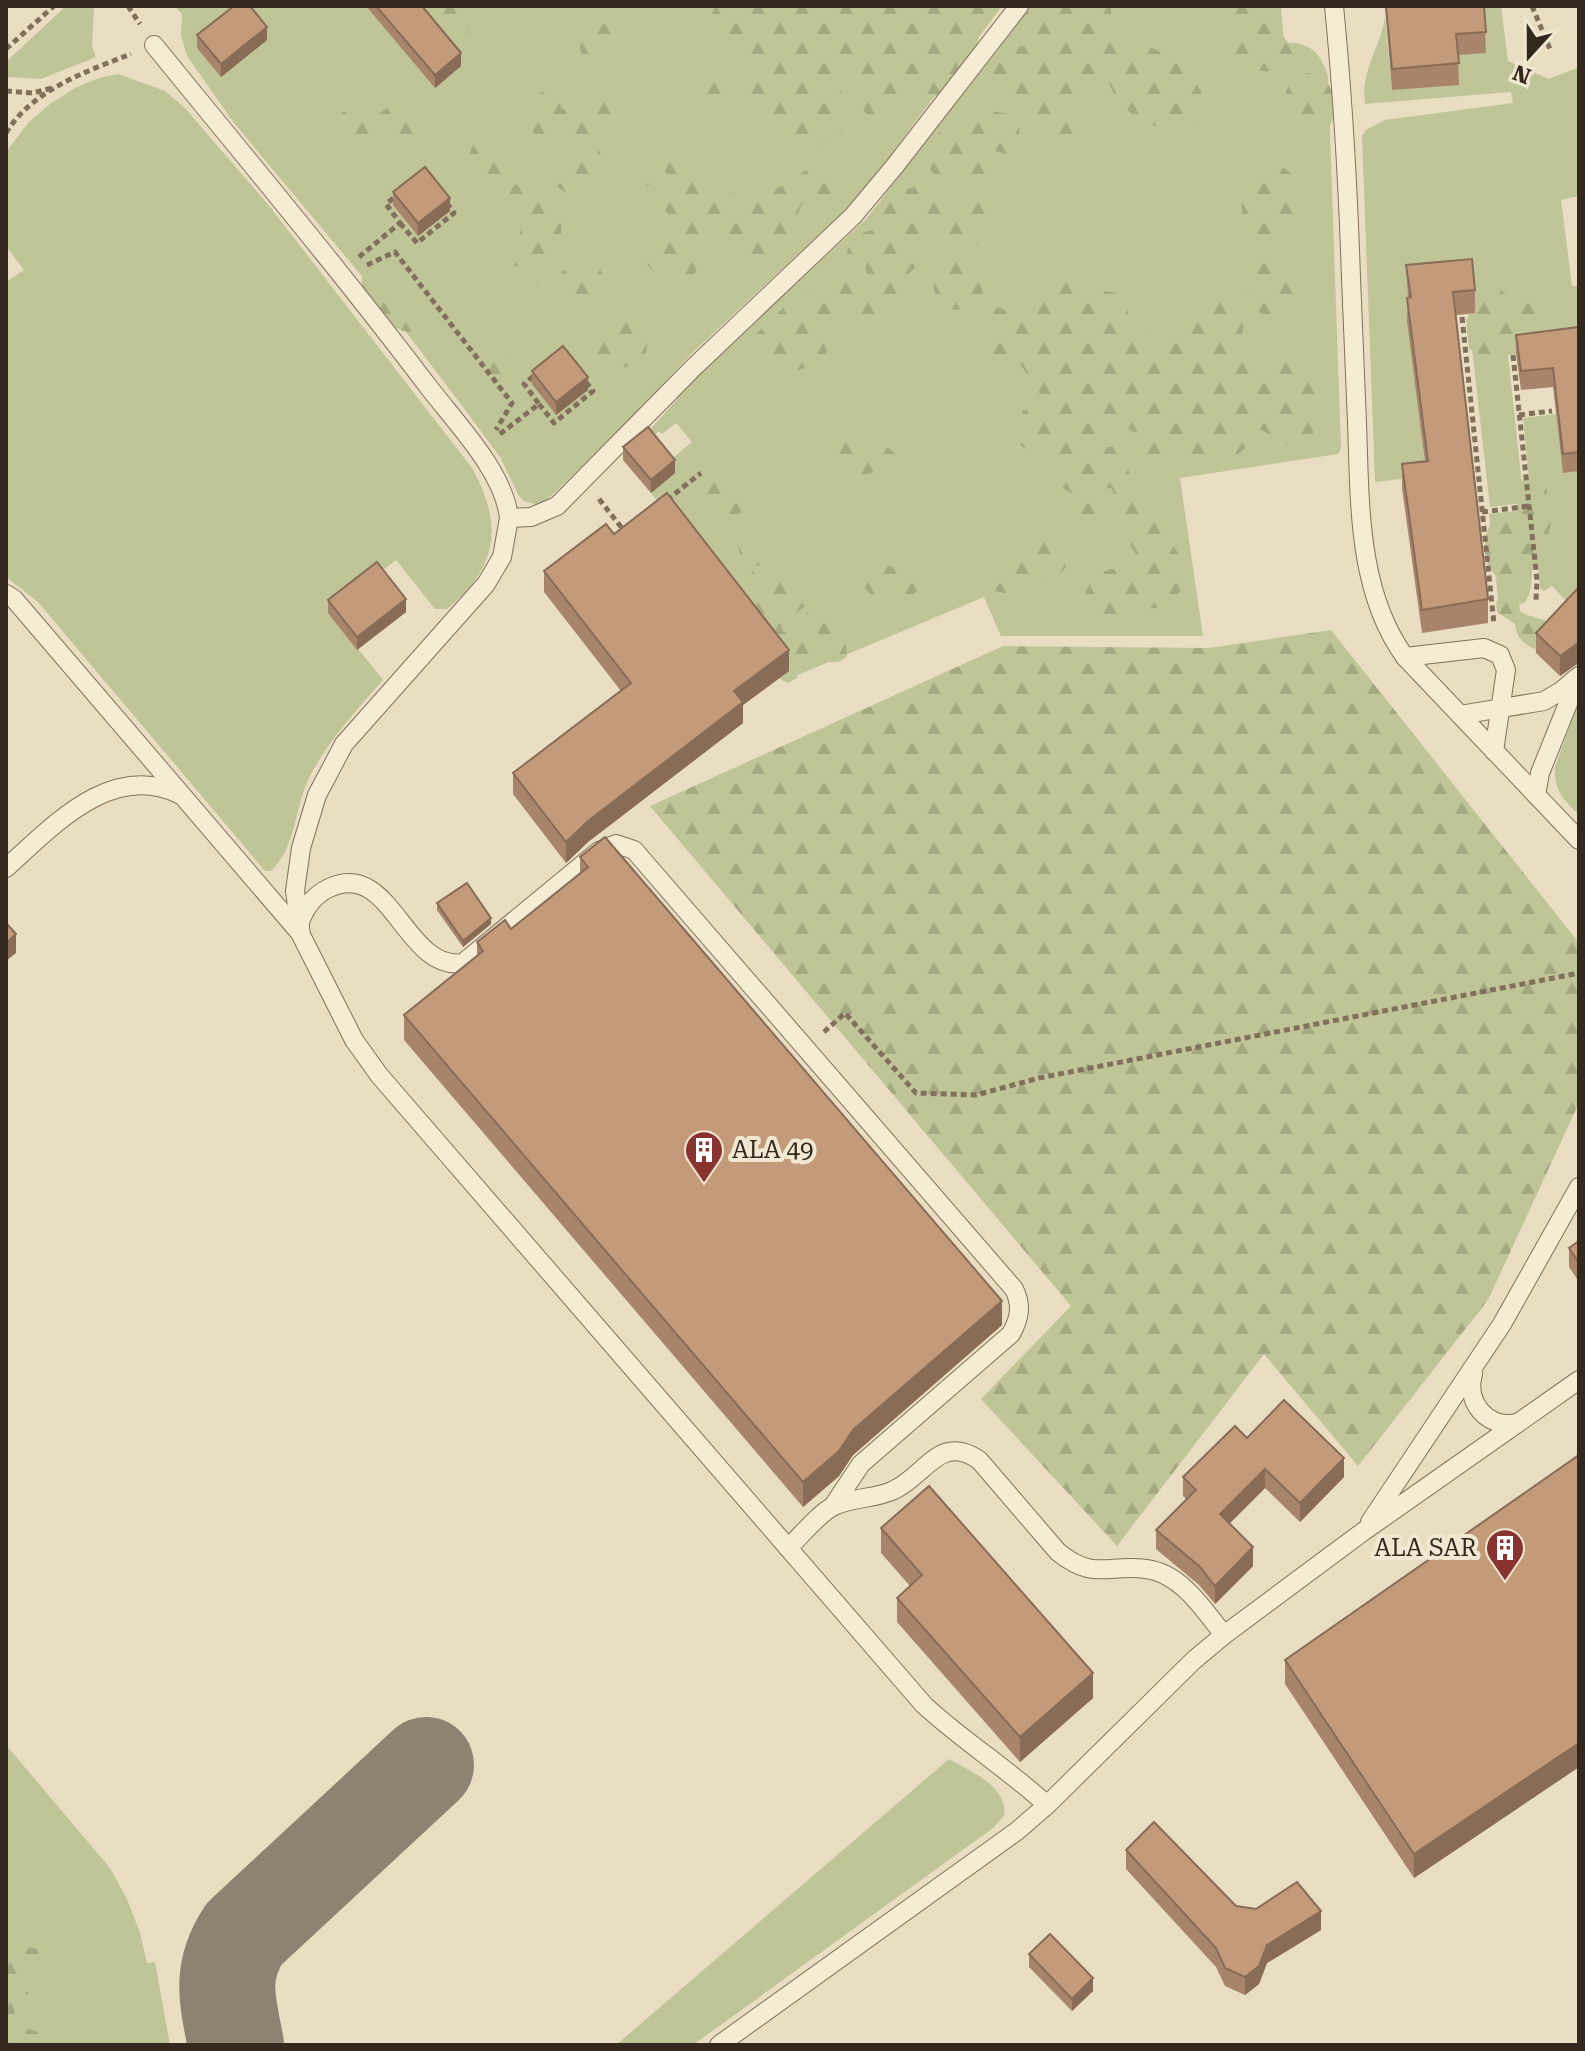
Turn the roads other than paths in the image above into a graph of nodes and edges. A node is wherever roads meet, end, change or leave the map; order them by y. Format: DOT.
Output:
graph roads {
  1 [pos="1019,6"];
  2 [pos="1334,6"];
  3 [pos="154,45"];
  4 [pos="509,518"];
  5 [pos="6,594"];
  6 [pos="1405,657"];
  7 [pos="1578,676"];
  8 [pos="1500,708"];
  9 [pos="1460,715"];
  10 [pos="1494,751"];
  11 [pos="1536,795"];
  12 [pos="183,796"];
  13 [pos="1579,840"];
  14 [pos="6,868"];
  15 [pos="300,930"];
  16 [pos="1579,1187"];
  17 [pos="1475,1366"];
  18 [pos="1579,1380"];
  19 [pos="1517,1423"];
  20 [pos="833,1506"];
  21 [pos="1364,1531"];
  22 [pos="788,1548"];
  23 [pos="1224,1635"];
  24 [pos="1047,1805"];
  25 [pos="719,2045"];
  1 -- 4 [label="lane"];
  2 -- 6 [label="lane"];
  3 -- 4 [label="lane"];
  4 -- 15 [label="lane"];
  5 -- 12 [label="lane"];
  6 -- 8 [label="lane"];
  6 -- 9 [label="lane"];
  7 -- 8 [label="lane"];
  7 -- 11 [label="lane"];
  8 -- 9 [label="lane"];
  8 -- 10 [label="lane"];
  9 -- 10 [label="lane"];
  10 -- 11 [label="lane"];
  11 -- 13 [label="lane"];
  12 -- 14 [label="lane"];
  12 -- 15 [label="lane"];
  15 -- 20 [label="lane"];
  15 -- 22 [label="lane"];
  16 -- 17 [label="lane"];
  17 -- 19 [label="lane"];
  17 -- 21 [label="lane"];
  18 -- 19 [label="lane"];
  19 -- 21 [label="lane"];
  20 -- 22 [label="lane"];
  20 -- 23 [label="lane"];
  21 -- 23 [label="lane"];
  22 -- 24 [label="lane"];
  23 -- 24 [label="lane"];
  24 -- 25 [label="lane"];
}
